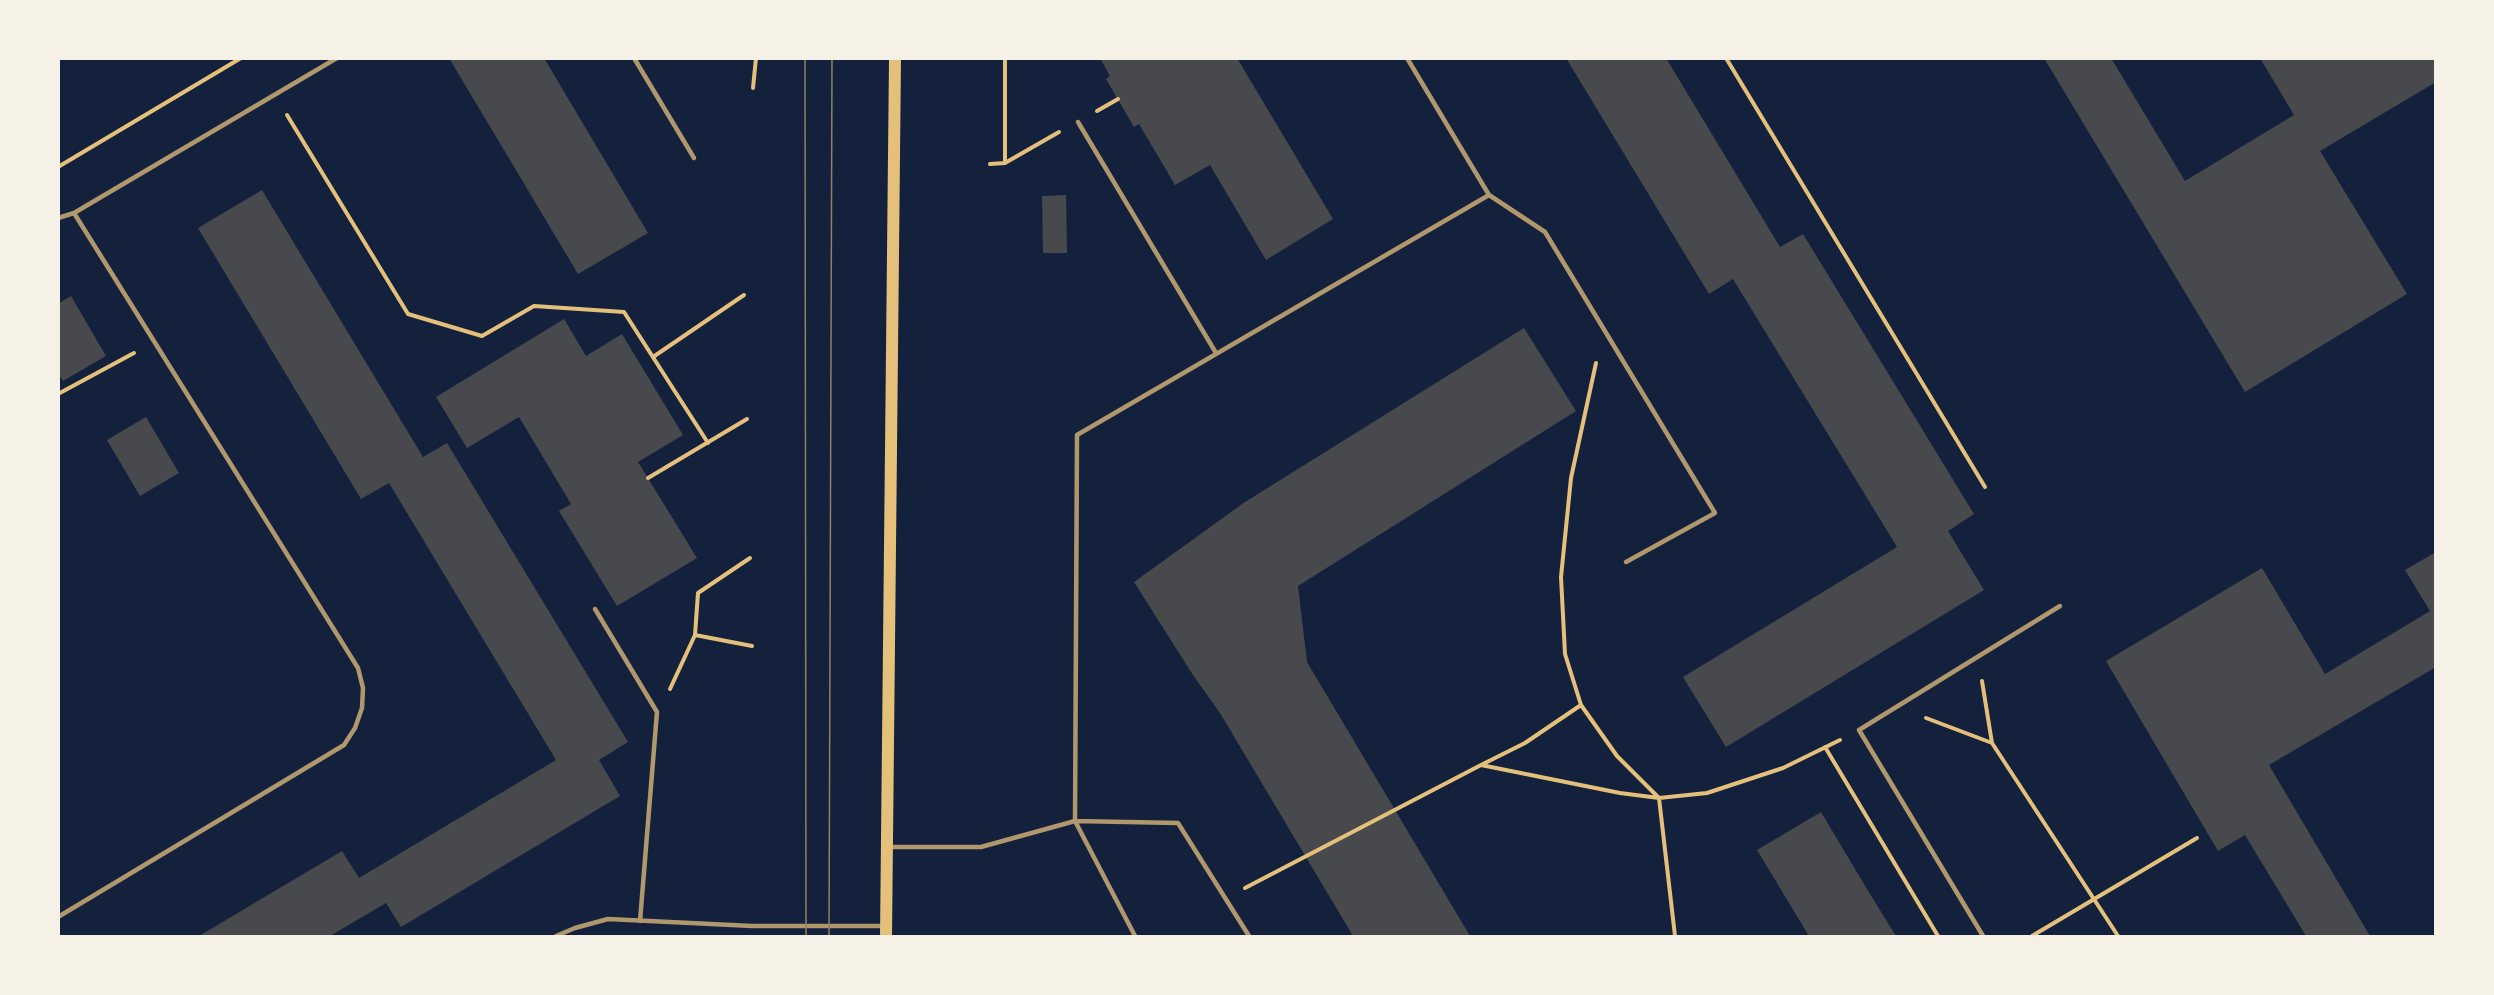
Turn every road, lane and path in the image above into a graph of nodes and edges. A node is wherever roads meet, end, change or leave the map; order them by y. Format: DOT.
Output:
graph roads {
  1 [pos="241,58"];
  2 [pos="337,58"];
  3 [pos="634,58"];
  4 [pos="756,58"];
  5 [pos="895,58"];
  6 [pos="1005,58"];
  7 [pos="1407,58"];
  8 [pos="1726,58"];
  9 [pos="753,88"];
  10 [pos="275,95"];
  11 [pos="1118,99"];
  12 [pos="1078,122"];
  13 [pos="694,158"];
  14 [pos="1005,163"];
  15 [pos="990,164"];
  16 [pos="58,167"];
  17 [pos="1489,195"];
  18 [pos="74,213"];
  19 [pos="58,218"];
  20 [pos="744,295"];
  21 [pos="1604,329"];
  22 [pos="154,342"];
  23 [pos="1216,353"];
  24 [pos="654,357"];
  25 [pos="58,394"];
  26 [pos="747,419"];
  27 [pos="708,443"];
  28 [pos="648,478"];
  29 [pos="1985,487"];
  30 [pos="750,558"];
  31 [pos="1626,562"];
  32 [pos="2060,606"];
  33 [pos="595,609"];
  34 [pos="695,635"];
  35 [pos="752,646"];
  36 [pos="1978,656"];
  37 [pos="1581,705"];
  38 [pos="1897,706"];
  39 [pos="656,720"];
  40 [pos="1859,730"];
  41 [pos="1992,743"];
  42 [pos="1825,747"];
  43 [pos="1481,765"];
  44 [pos="1659,798"];
  45 [pos="1075,821"];
  46 [pos="2198,838"];
  47 [pos="886,847"];
  48 [pos="1225,898"];
  49 [pos="2094,900"];
  50 [pos="58,917"];
  51 [pos="640,921"];
  52 [pos="886,931"];
  53 [pos="556,936"];
  54 [pos="1136,936"];
  55 [pos="1249,936"];
  56 [pos="1675,936"];
  57 [pos="1938,936"];
  58 [pos="1983,936"];
  59 [pos="2032,936"];
  60 [pos="2118,936"];
  1 -- 16 [label="path"];
  2 -- 10 [label="lane"];
  3 -- 13 [label="lane"];
  4 -- 9 [label="path"];
  5 -- 47 [label="main road"];
  6 -- 14 [label="path"];
  7 -- 17 [label="lane"];
  8 -- 29 [label="path"];
  10 -- 18 [label="lane"];
  10 -- 24 [label="path"];
  11 -- 12 [label="path"];
  12 -- 14 [label="path"];
  12 -- 23 [label="lane"];
  14 -- 15 [label="path"];
  17 -- 21 [label="lane"];
  17 -- 23 [label="lane"];
  18 -- 19 [label="lane"];
  18 -- 22 [label="lane"];
  20 -- 24 [label="path"];
  21 -- 31 [label="lane"];
  21 -- 37 [label="path"];
  22 -- 25 [label="path"];
  22 -- 50 [label="lane"];
  23 -- 45 [label="lane"];
  24 -- 27 [label="path"];
  26 -- 27 [label="path"];
  27 -- 28 [label="path"];
  30 -- 34 [label="path"];
  32 -- 36 [label="lane"];
  33 -- 39 [label="lane"];
  34 -- 35 [label="path"];
  34 -- 39 [label="path"];
  36 -- 38 [label="lane"];
  36 -- 41 [label="path"];
  37 -- 43 [label="path"];
  37 -- 44 [label="path"];
  38 -- 40 [label="lane"];
  38 -- 41 [label="path"];
  39 -- 51 [label="lane"];
  40 -- 42 [label="path"];
  40 -- 58 [label="lane"];
  41 -- 49 [label="path"];
  42 -- 44 [label="path"];
  42 -- 57 [label="path"];
  43 -- 44 [label="path"];
  43 -- 48 [label="path"];
  44 -- 56 [label="path"];
  45 -- 47 [label="lane"];
  45 -- 48 [label="lane"];
  45 -- 54 [label="lane"];
  46 -- 49 [label="path"];
  47 -- 52 [label="main road"];
  48 -- 55 [label="lane"];
  49 -- 59 [label="path"];
  49 -- 60 [label="path"];
  51 -- 52 [label="lane"];
  51 -- 53 [label="lane"];
}
